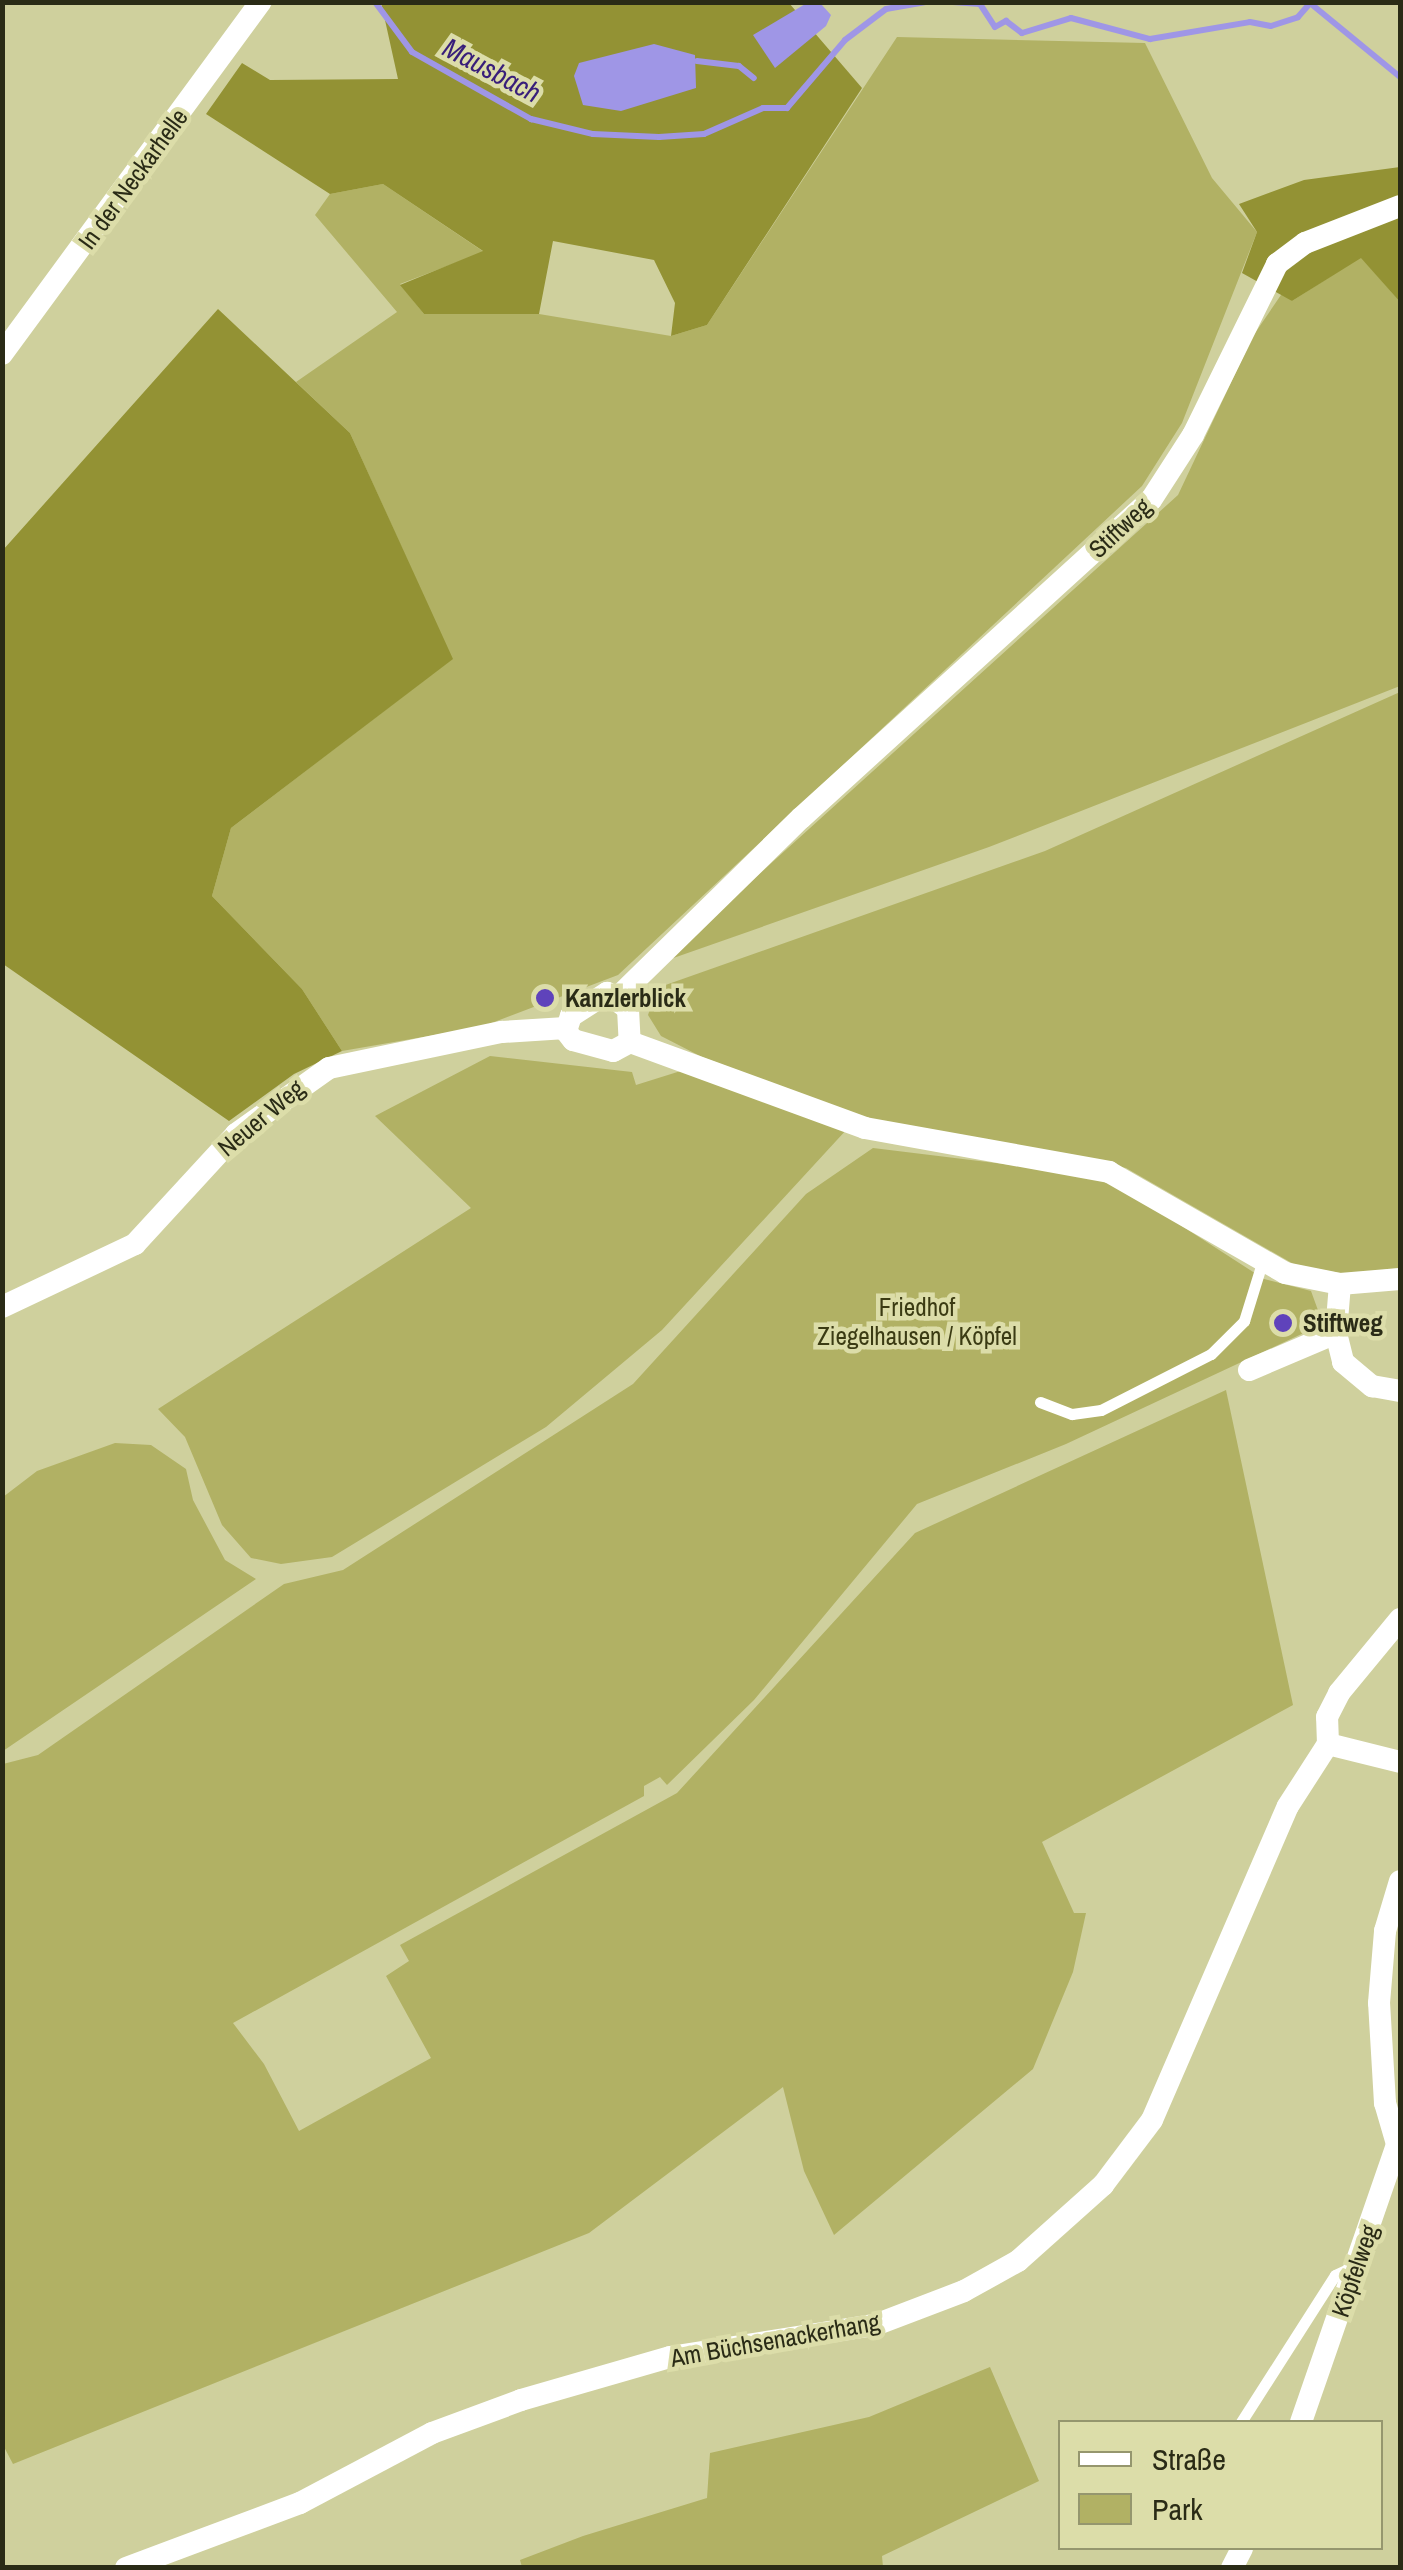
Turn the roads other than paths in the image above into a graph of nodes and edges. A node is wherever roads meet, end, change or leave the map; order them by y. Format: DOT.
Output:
graph roads {
  1 [pos="262,2"];
  2 [pos="1400,206"];
  3 [pos="2,354"];
  4 [pos="618,997"];
  5 [pos="566,1028"];
  6 [pos="630,1042"];
  7 [pos="1262,1263"];
  8 [pos="1400,1279"];
  9 [pos="1340,1284"];
  10 [pos="2,1307"];
  11 [pos="1336,1333"];
  12 [pos="1249,1370"];
  13 [pos="1400,1392"];
  14 [pos="1040,1402"];
  15 [pos="1400,1620"];
  16 [pos="1328,1744"];
  17 [pos="1400,1762"];
  18 [pos="1400,1881"];
  19 [pos="1399,2144"];
  20 [pos="1357,2265"];
  21 [pos="1242,2420"];
  22 [pos="1302,2420"];
  23 [pos="126,2568"];
  1 -- 3 [label="street, In der Neckarhelle"];
  2 -- 4 [label="street, Stiftweg"];
  4 -- 5 [label="street, Stiftweg"];
  4 -- 6 [label="street"];
  5 -- 6 [label="street"];
  5 -- 10 [label="street, Neuer Weg"];
  6 -- 7 [label="street"];
  7 -- 9 [label="street"];
  7 -- 14 [label="lane"];
  8 -- 9 [label="street"];
  9 -- 11 [label="street"];
  11 -- 12 [label="street"];
  11 -- 13 [label="street"];
  15 -- 16 [label="street, Am Büchsenackerhang"];
  16 -- 17 [label="street"];
  16 -- 23 [label="street, Am Büchsenackerhang"];
  18 -- 19 [label="street, Köpfelweg"];
  19 -- 20 [label="street, Köpfelweg"];
  20 -- 21 [label="lane"];
  20 -- 22 [label="street, Köpfelweg"];
}
